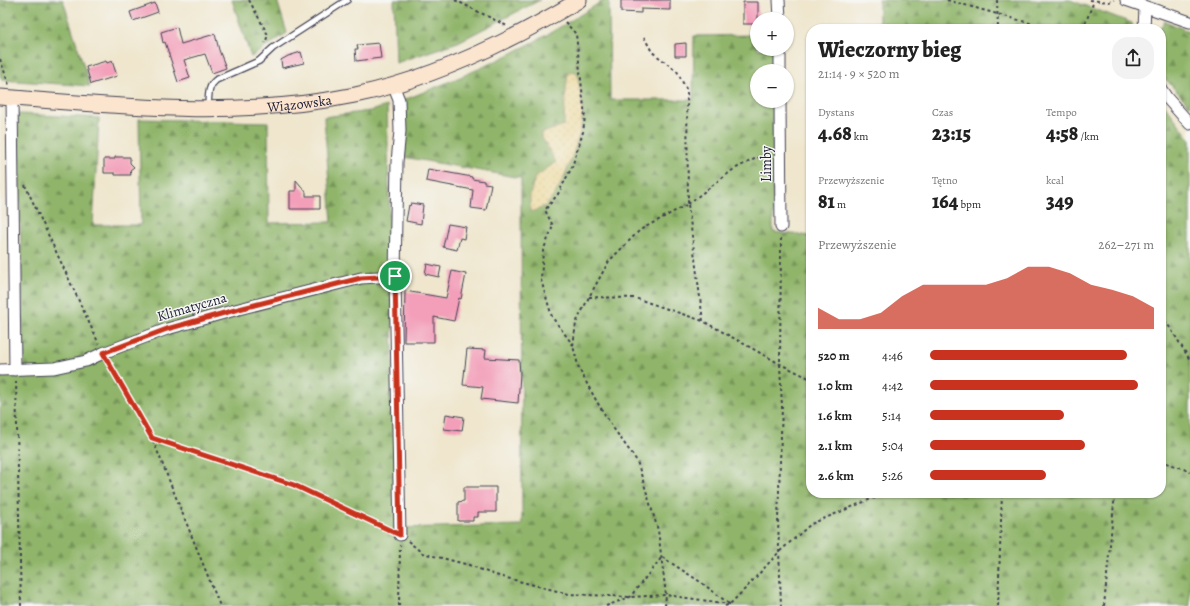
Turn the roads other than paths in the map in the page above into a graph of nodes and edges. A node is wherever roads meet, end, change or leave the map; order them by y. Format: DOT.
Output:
graph roads {
  1 [pos="347,0"];
  2 [pos="579,0"];
  3 [pos="779,0"];
  4 [pos="1126,0"];
  5 [pos="1145,7"];
  6 [pos="780,12"];
  7 [pos="1190,22"];
  8 [pos="1144,24"];
  9 [pos="393,85"];
  10 [pos="1166,96"];
  11 [pos="6,97"];
  12 [pos="780,108"];
  13 [pos="208,110"];
  14 [pos="1190,124"];
  15 [pos="781,227"];
  16 [pos="395,276"];
  17 [pos="0,370"];
  18 [pos="15,370"];
  19 [pos="400,535"];
  1 -- 13 [label="lane"];
  2 -- 9 [label="main road, Wiązowska"];
  3 -- 6 [label="street"];
  4 -- 5 [label="street"];
  5 -- 7 [label="street"];
  5 -- 8 [label="street"];
  9 -- 13 [label="main road, Wiązowska"];
  9 -- 16 [label="street"];
  10 -- 14 [label="street"];
  11 -- 13 [label="main road, Wiązowska"];
  11 -- 18 [label="street"];
  12 -- 15 [label="street, Limby"];
  16 -- 18 [label="street, Klimatyczna"];
  16 -- 19 [label="street"];
  17 -- 18 [label="street, Klimatyczna"];
}
